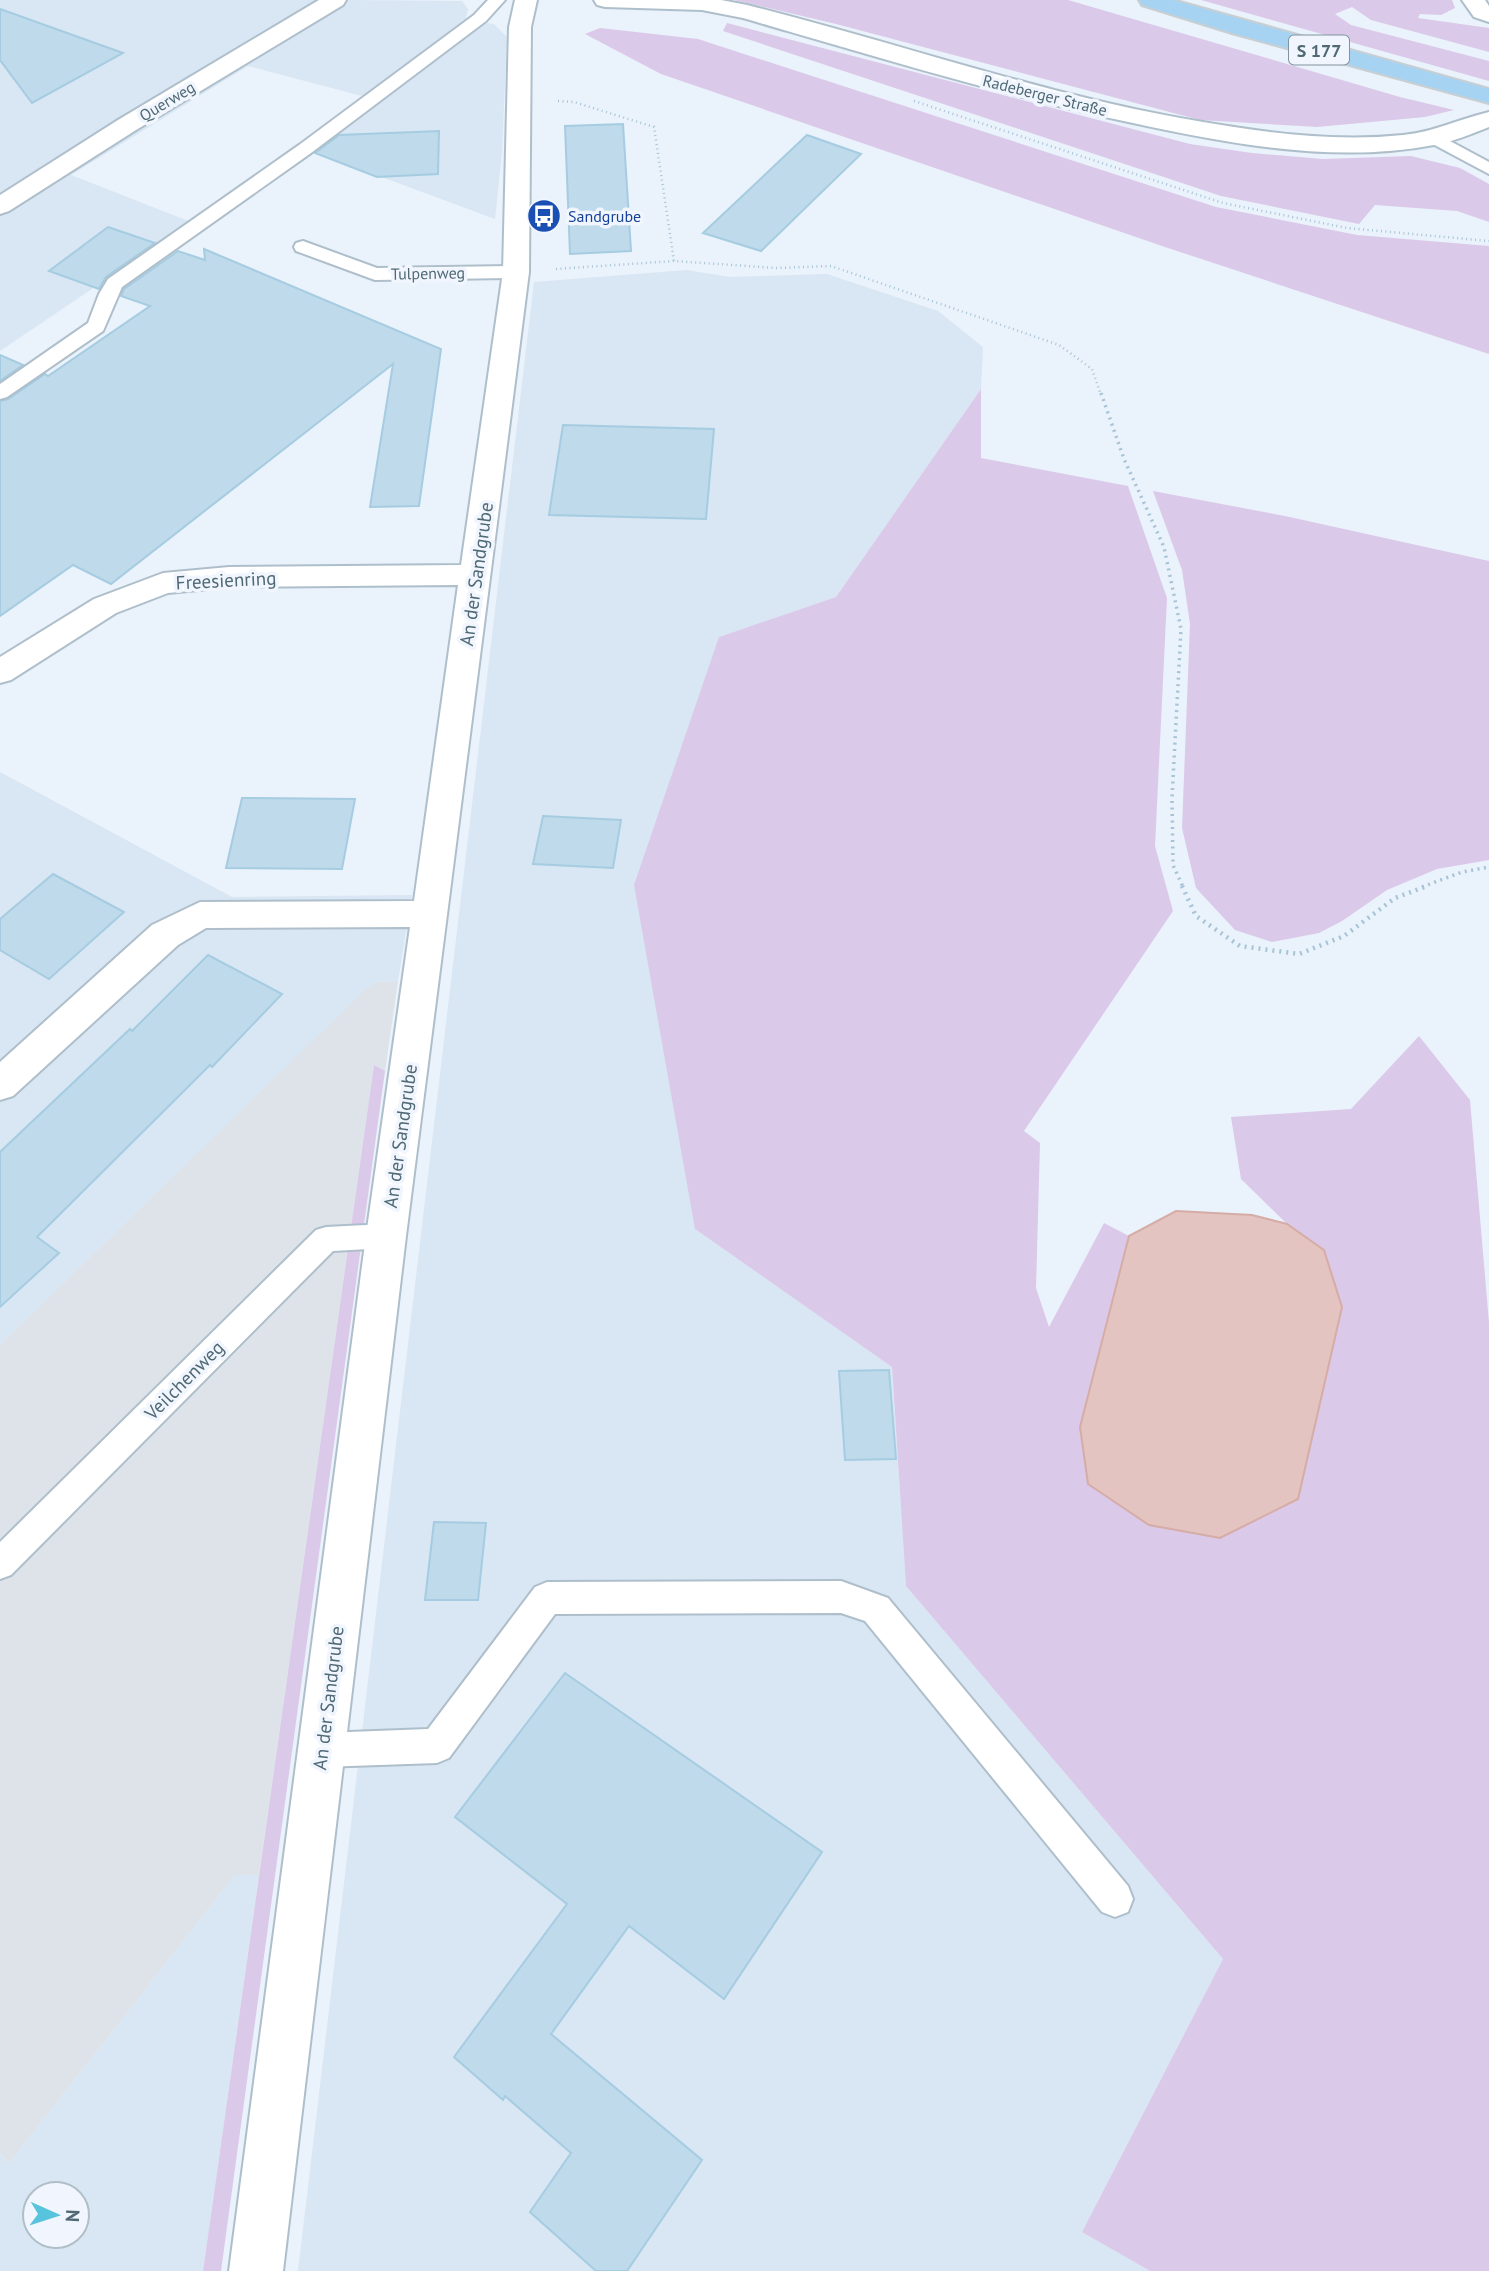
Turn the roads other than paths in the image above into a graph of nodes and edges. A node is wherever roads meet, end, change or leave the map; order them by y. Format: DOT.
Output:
graph roads {
  1 [pos="335,0"];
  2 [pos="497,0"];
  3 [pos="526,0"];
  4 [pos="604,0"];
  5 [pos="1150,0"];
  6 [pos="1473,0"];
  7 [pos="1489,15"];
  8 [pos="1489,96"];
  9 [pos="1489,119"];
  10 [pos="1435,138"];
  11 [pos="1489,169"];
  12 [pos="0,206"];
  13 [pos="303,247"];
  14 [pos="516,272"];
  15 [pos="0,393"];
  16 [pos="475,575"];
  17 [pos="0,672"];
  18 [pos="430,914"];
  19 [pos="0,1085"];
  20 [pos="386,1236"];
  21 [pos="0,1564"];
  22 [pos="322,1750"];
  23 [pos="1115,1899"];
  24 [pos="256,2271"];
  1 -- 12 [label="street, Querweg"];
  2 -- 15 [label="lane"];
  3 -- 14 [label="street, An der Sandgrube"];
  4 -- 10 [label="street, Radeberger Straße"];
  5 -- 8 [label="highway, S 177"];
  6 -- 7 [label="street"];
  9 -- 10 [label="street, Radeberger Straße"];
  10 -- 11 [label="lane"];
  13 -- 14 [label="lane, Tulpenweg"];
  14 -- 16 [label="street, An der Sandgrube"];
  16 -- 17 [label="street, Freesienring"];
  16 -- 18 [label="street, An der Sandgrube"];
  18 -- 19 [label="street"];
  18 -- 20 [label="street, An der Sandgrube"];
  20 -- 21 [label="lane, Veilchenweg"];
  20 -- 22 [label="street, An der Sandgrube"];
  22 -- 23 [label="lane"];
  22 -- 24 [label="street, An der Sandgrube"];
}
